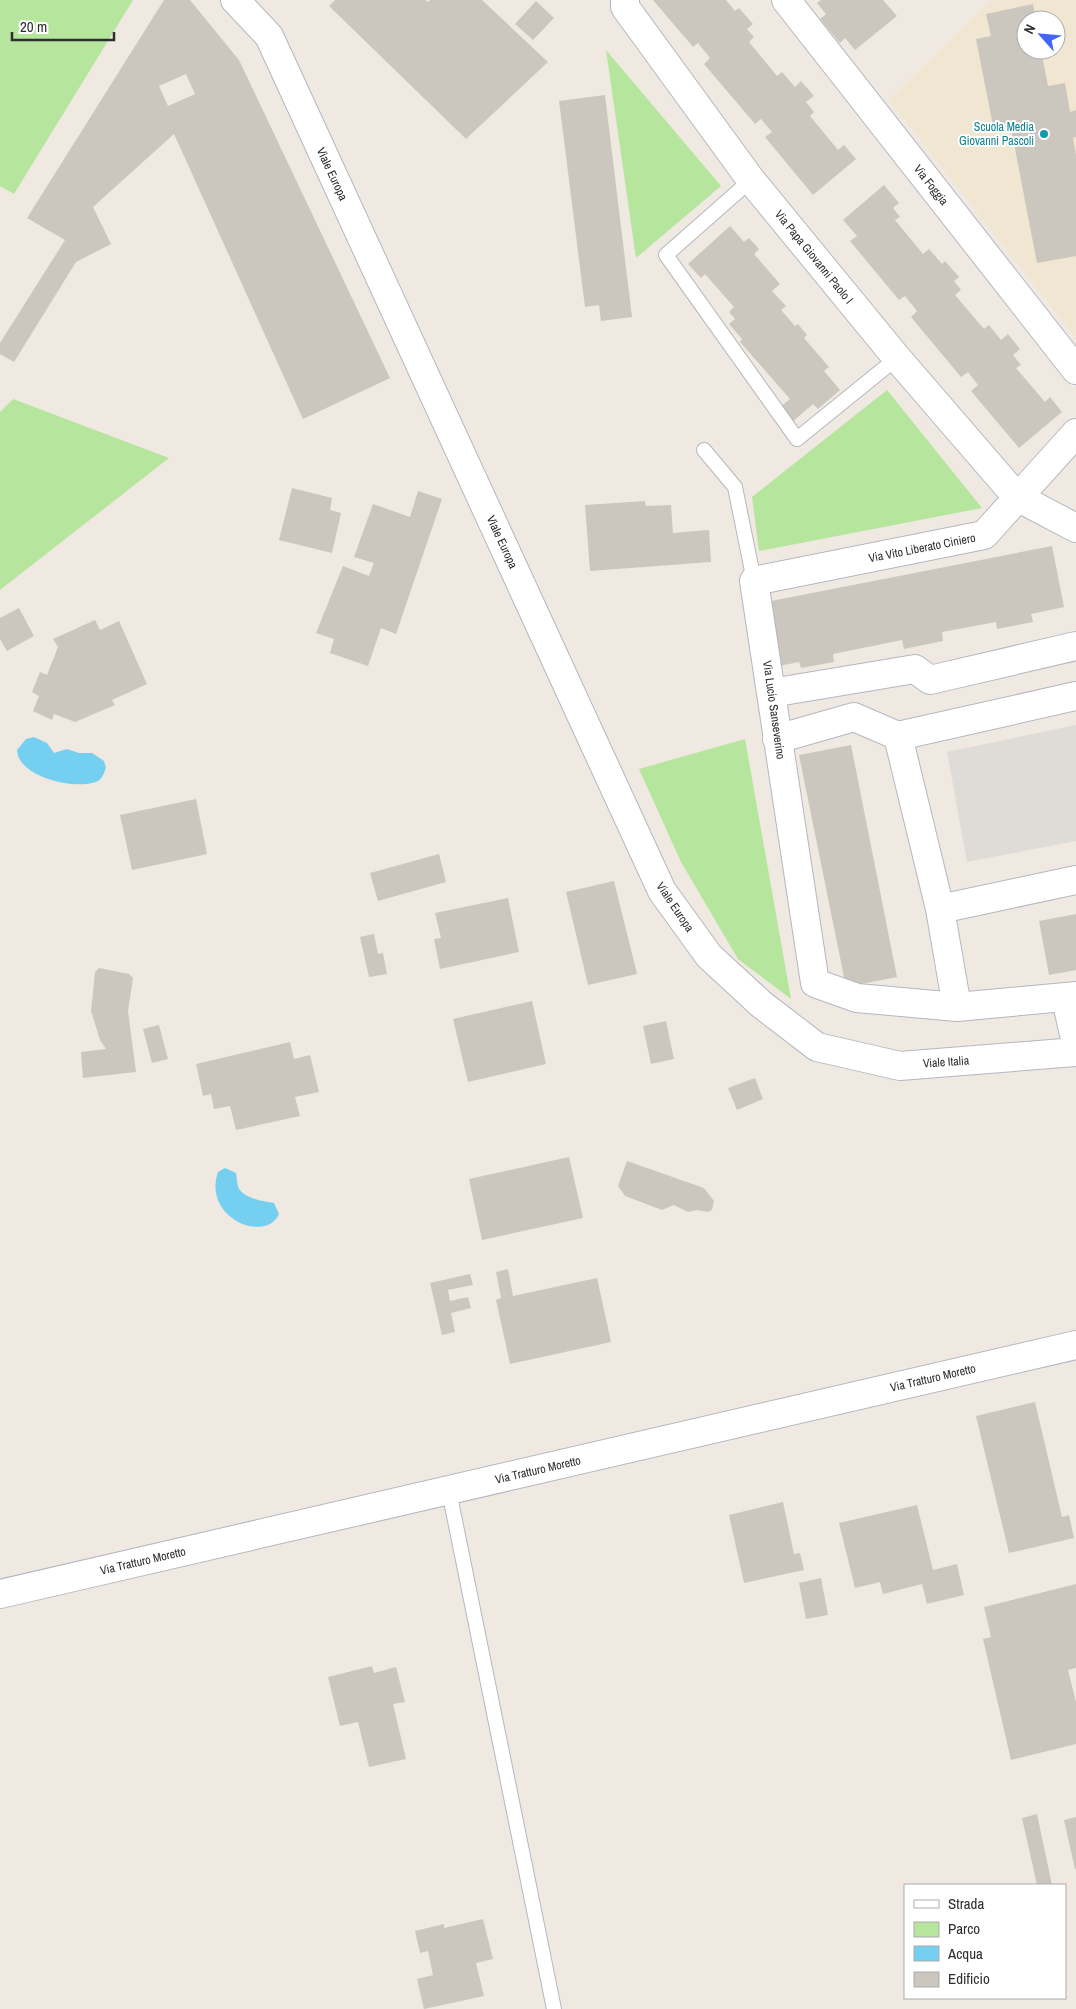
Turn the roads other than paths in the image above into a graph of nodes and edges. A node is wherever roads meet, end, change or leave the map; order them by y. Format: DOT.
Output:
graph roads {
  1 [pos="786,0"];
  2 [pos="244,3"];
  3 [pos="625,4"];
  4 [pos="751,180"];
  5 [pos="897,358"];
  6 [pos="1076,370"];
  7 [pos="1076,433"];
  8 [pos="704,450"];
  9 [pos="1017,497"];
  10 [pos="1076,528"];
  11 [pos="754,581"];
  12 [pos="1076,646"];
  13 [pos="771,693"];
  14 [pos="1076,696"];
  15 [pos="898,736"];
  16 [pos="777,739"];
  17 [pos="1076,880"];
  18 [pos="940,909"];
  19 [pos="1071,998"];
  20 [pos="957,1007"];
  21 [pos="1076,1043"];
  22 [pos="817,1047"];
  23 [pos="1076,1052"];
  24 [pos="1076,1345"];
  25 [pos="449,1490"];
  26 [pos="0,1594"];
  27 [pos="554,2009"];
  1 -- 6 [label="street, Via Foggia"];
  2 -- 22 [label="street, Viale Europa"];
  3 -- 4 [label="street, Via Papa Giovanni Paolo I"];
  4 -- 5 [label="street, Via Papa Giovanni Paolo I"];
  4 -- 5 [label="lane"];
  5 -- 9 [label="street, Via Papa Giovanni Paolo I"];
  7 -- 9 [label="street, Via Vito Liberato Ciniero"];
  8 -- 11 [label="lane, Via Lucio Sanseverino"];
  9 -- 10 [label="street"];
  9 -- 11 [label="street, Via Vito Liberato Ciniero"];
  11 -- 13 [label="street, Via Lucio Sanseverino"];
  12 -- 13 [label="street"];
  13 -- 16 [label="street, Via Lucio Sanseverino"];
  14 -- 15 [label="street"];
  15 -- 16 [label="street"];
  15 -- 18 [label="street"];
  16 -- 20 [label="street, Via Lucio Sanseverino"];
  17 -- 18 [label="street"];
  18 -- 20 [label="street"];
  19 -- 20 [label="street"];
  19 -- 21 [label="street"];
  22 -- 23 [label="street, Viale Italia"];
  24 -- 25 [label="street, Via Tratturo Moretto"];
  25 -- 26 [label="street, Via Tratturo Moretto"];
  25 -- 27 [label="lane"];
}
